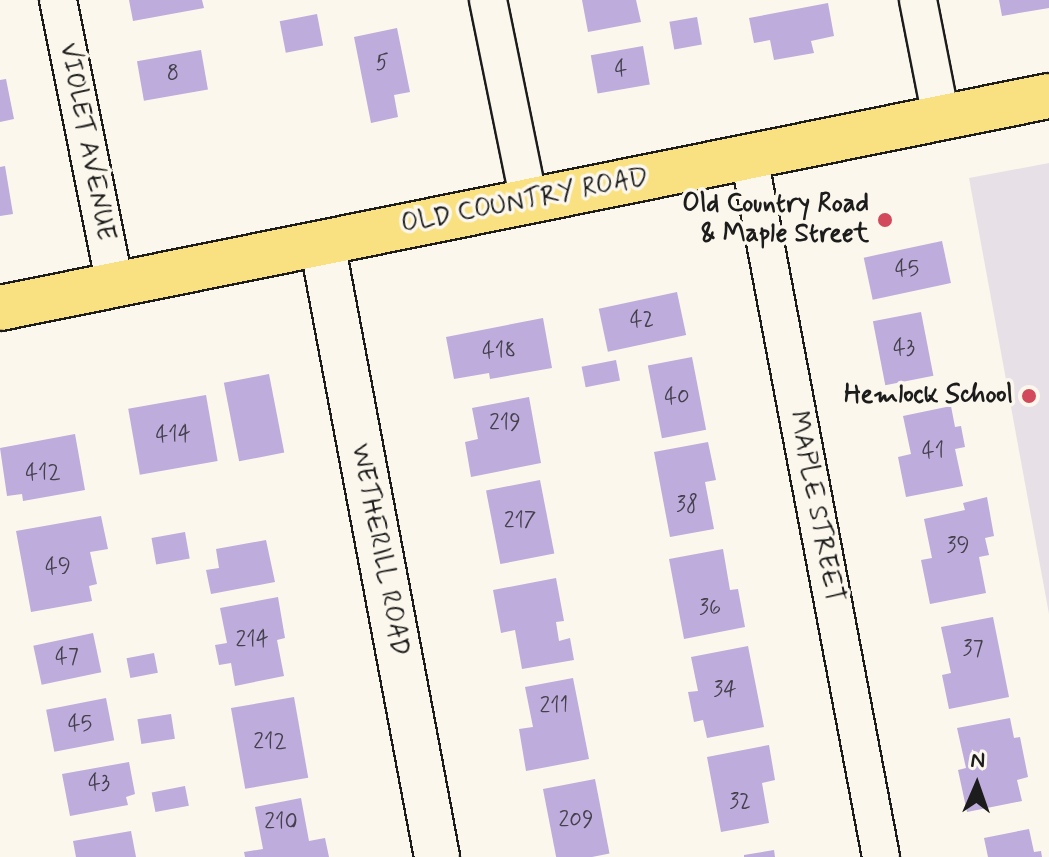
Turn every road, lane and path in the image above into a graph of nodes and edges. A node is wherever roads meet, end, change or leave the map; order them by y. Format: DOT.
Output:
graph roads {
  1 [pos="58,0"];
  2 [pos="488,0"];
  3 [pos="918,0"];
  4 [pos="1049,96"];
  5 [pos="941,117"];
  6 [pos="749,157"];
  7 [pos="529,201"];
  8 [pos="322,243"];
  9 [pos="115,284"];
  10 [pos="0,308"];
  11 [pos="437,857"];
  12 [pos="881,857"];
  1 -- 9 [label="street, VIOLET AVENUE"];
  2 -- 7 [label="street"];
  3 -- 5 [label="street"];
  4 -- 5 [label="main road, OLD COUNTRY ROAD"];
  5 -- 6 [label="main road, OLD COUNTRY ROAD"];
  6 -- 7 [label="main road, OLD COUNTRY ROAD"];
  6 -- 12 [label="street, MAPLE STREET"];
  7 -- 8 [label="main road, OLD COUNTRY ROAD"];
  8 -- 9 [label="main road, OLD COUNTRY ROAD"];
  8 -- 11 [label="street, WETHERILL ROAD"];
  9 -- 10 [label="main road, OLD COUNTRY ROAD"];
}
